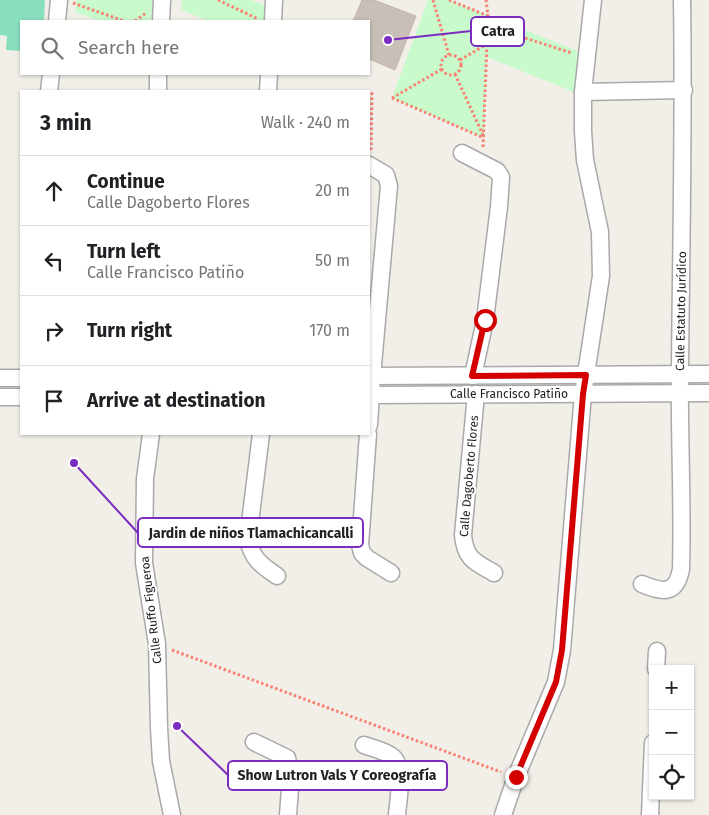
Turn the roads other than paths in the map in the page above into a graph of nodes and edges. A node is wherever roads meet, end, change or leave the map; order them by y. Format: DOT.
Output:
graph roads {
  1 [pos="162,0"];
  2 [pos="274,0"];
  3 [pos="593,0"];
  4 [pos="682,0"];
  5 [pos="66,2"];
  6 [pos="57,20"];
  7 [pos="161,20"];
  8 [pos="273,20"];
  9 [pos="51,75"];
  10 [pos="158,75"];
  11 [pos="269,75"];
  12 [pos="49,90"];
  13 [pos="158,90"];
  14 [pos="268,90"];
  15 [pos="684,90"];
  16 [pos="583,92"];
  17 [pos="462,153"];
  18 [pos="370,165"];
  19 [pos="680,374"];
  20 [pos="709,374"];
  21 [pos="586,375"];
  22 [pos="370,376"];
  23 [pos="472,376"];
  24 [pos="0,378"];
  25 [pos="20,378"];
  26 [pos="680,393"];
  27 [pos="709,393"];
  28 [pos="476,394"];
  29 [pos="583,394"];
  30 [pos="370,395"];
  31 [pos="0,397"];
  32 [pos="20,397"];
  33 [pos="151,435"];
  34 [pos="260,435"];
  35 [pos="368,435"];
  36 [pos="390,573"];
  37 [pos="494,573"];
  38 [pos="277,576"];
  39 [pos="642,584"];
  40 [pos="657,651"];
  41 [pos="656,665"];
  42 [pos="254,742"];
  43 [pos="364,745"];
  44 [pos="652,755"];
  45 [pos="172,815"];
  46 [pos="288,815"];
  47 [pos="397,815"];
  48 [pos="503,815"];
  49 [pos="650,815"];
  1 -- 7 [label="street"];
  2 -- 8 [label="street"];
  3 -- 16 [label="street"];
  4 -- 15 [label="street, Calle Estatuto Jurídico"];
  5 -- 6 [label="street"];
  9 -- 12 [label="street"];
  10 -- 13 [label="street"];
  11 -- 14 [label="street"];
  15 -- 16 [label="street"];
  15 -- 19 [label="street, Calle Estatuto Jurídico"];
  16 -- 21 [label="street"];
  17 -- 23 [label="street"];
  18 -- 22 [label="street"];
  19 -- 20 [label="street, Calle Francisco Patiño"];
  19 -- 21 [label="street, Calle Francisco Patiño"];
  19 -- 26 [label="street, Calle Estatuto Jurídico"];
  21 -- 23 [label="street, Calle Francisco Patiño"];
  21 -- 29 [label="street"];
  22 -- 23 [label="street, Calle Francisco Patiño"];
  22 -- 30 [label="street"];
  24 -- 25 [label="street"];
  26 -- 27 [label="street, Calle Francisco Patiño"];
  26 -- 29 [label="street, Calle Francisco Patiño"];
  26 -- 39 [label="street, Calle Estatuto Jurídico"];
  28 -- 29 [label="street, Calle Francisco Patiño"];
  28 -- 30 [label="street, Calle Francisco Patiño"];
  28 -- 37 [label="street, Calle Dagoberto Flores"];
  29 -- 48 [label="street"];
  31 -- 32 [label="street"];
  33 -- 45 [label="street, Calle Ruffo Figueroa"];
  34 -- 38 [label="street"];
  35 -- 36 [label="street"];
  40 -- 41 [label="street"];
  42 -- 46 [label="street"];
  43 -- 47 [label="street"];
  44 -- 49 [label="street"];
}
